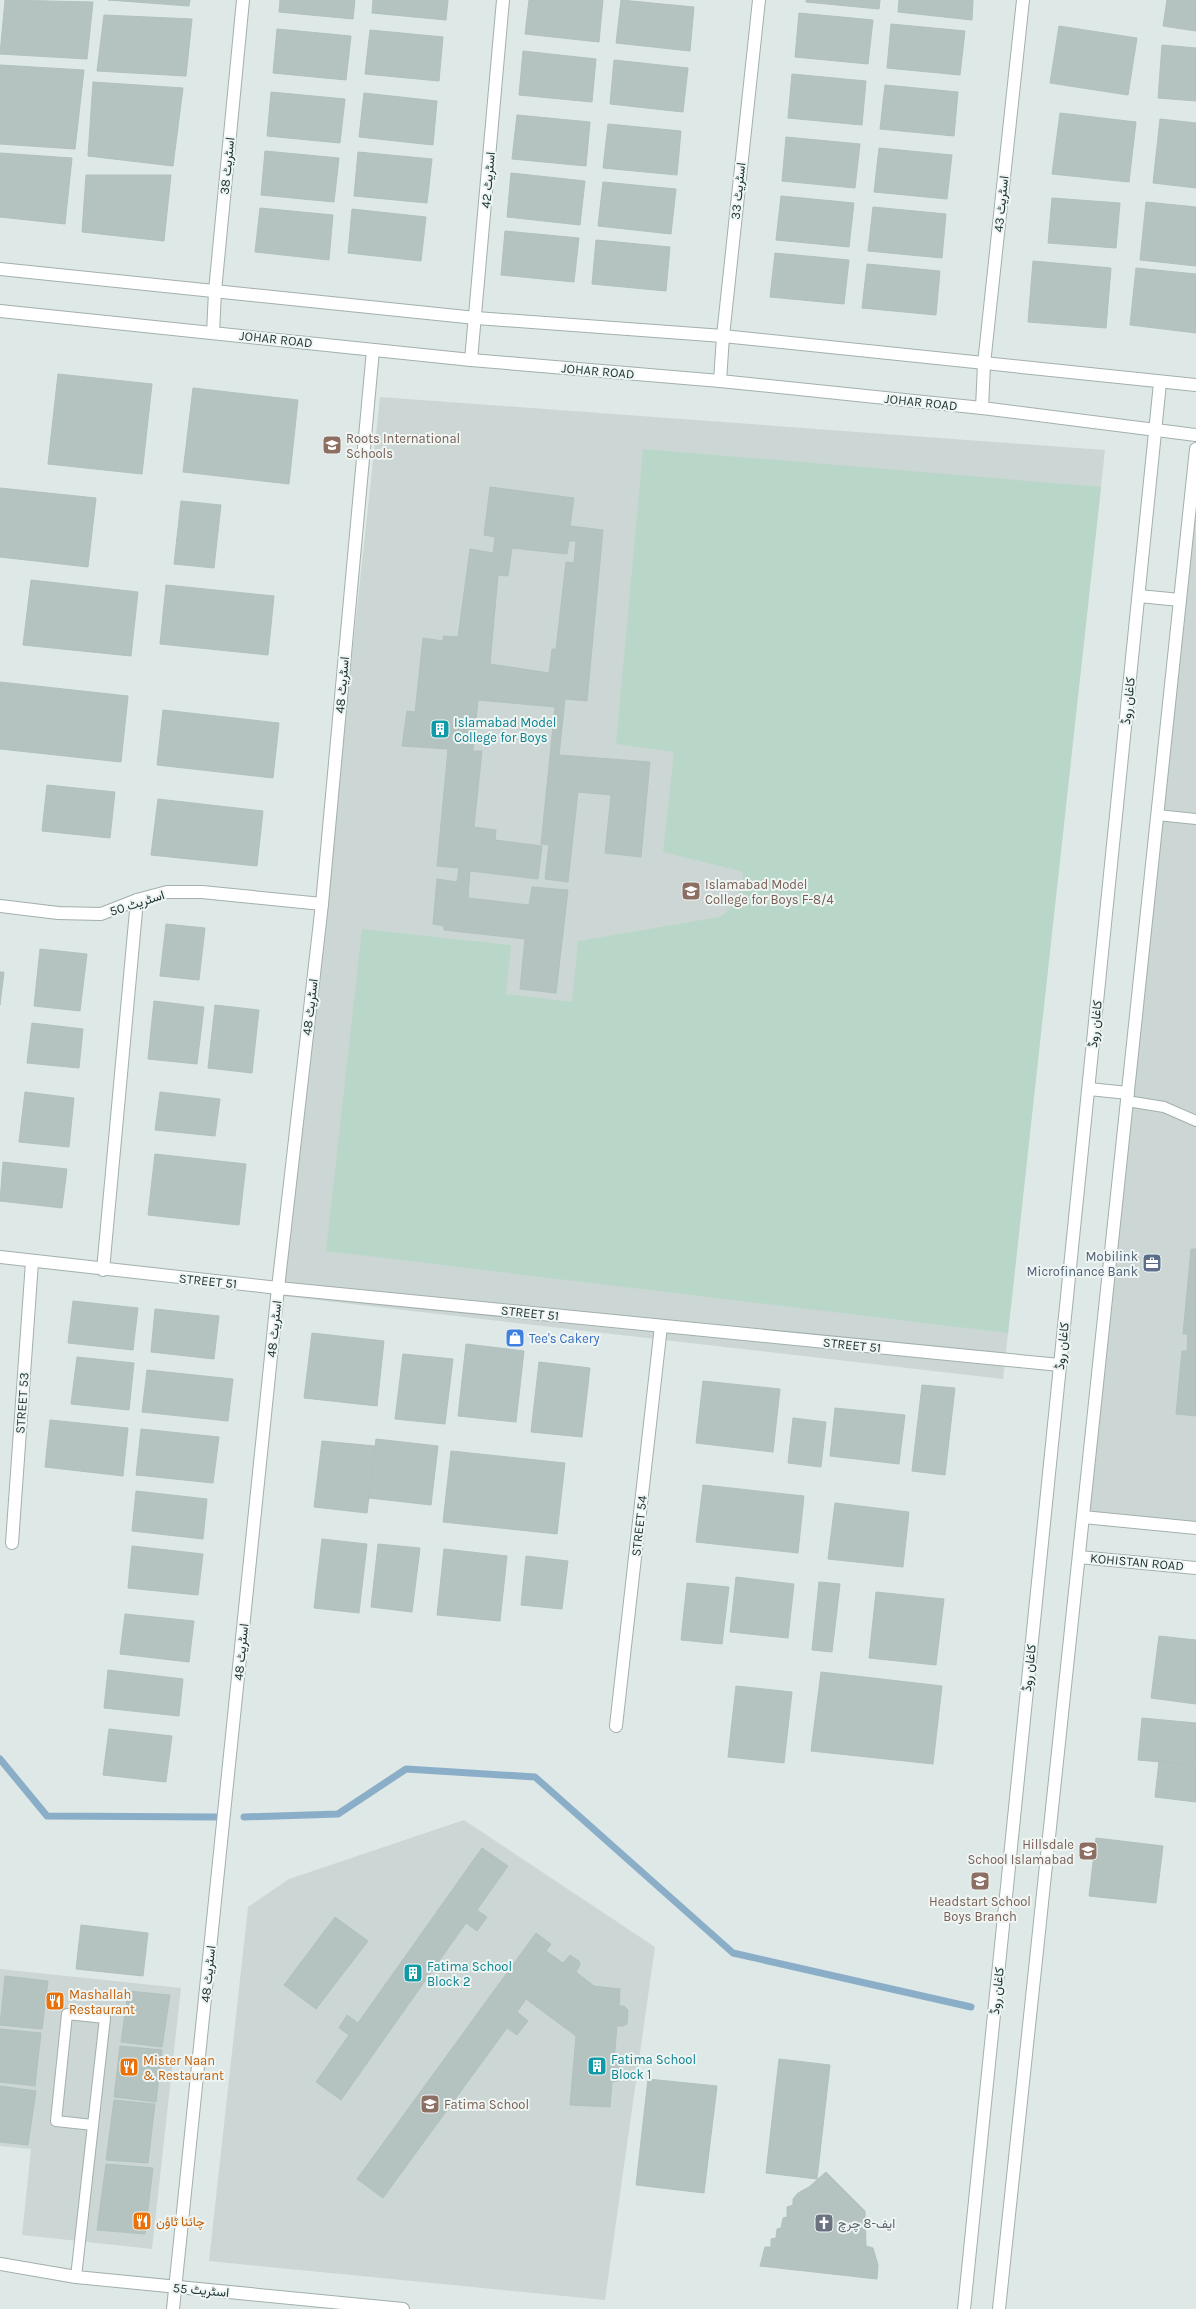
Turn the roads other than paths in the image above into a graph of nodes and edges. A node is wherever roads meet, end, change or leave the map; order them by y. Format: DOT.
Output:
graph roads {
  1 [pos="243,0"];
  2 [pos="502,0"];
  3 [pos="759,0"];
  4 [pos="1023,0"];
  5 [pos="0,269"];
  6 [pos="215,291"];
  7 [pos="0,311"];
  8 [pos="476,318"];
  9 [pos="213,333"];
  10 [pos="723,336"];
  11 [pos="373,350"];
  12 [pos="471,360"];
  13 [pos="984,364"];
  14 [pos="720,382"];
  15 [pos="1160,383"];
  16 [pos="1196,385"];
  17 [pos="982,408"];
  18 [pos="1156,431"];
  19 [pos="1196,435"];
  20 [pos="1196,449"];
  21 [pos="1139,596"];
  22 [pos="1180,600"];
  23 [pos="1157,815"];
  24 [pos="1196,819"];
  25 [pos="137,900"];
  26 [pos="322,904"];
  27 [pos="0,906"];
  28 [pos="1089,1089"];
  29 [pos="1127,1097"];
  30 [pos="1196,1121"];
  31 [pos="0,1257"];
  32 [pos="32,1262"];
  33 [pos="103,1270"];
  34 [pos="278,1288"];
  35 [pos="661,1326"];
  36 [pos="1060,1365"];
  37 [pos="1083,1517"];
  38 [pos="1196,1528"];
  39 [pos="12,1543"];
  40 [pos="1079,1557"];
  41 [pos="1196,1568"];
  42 [pos="616,1726"];
  43 [pos="93,2125"];
  44 [pos="0,2264"];
  45 [pos="76,2277"];
  46 [pos="176,2288"];
  47 [pos="173,2309"];
  48 [pos="404,2309"];
  49 [pos="964,2309"];
  50 [pos="999,2309"];
  1 -- 6 [label="street, اسٹریٹ 38"];
  2 -- 8 [label="street, اسٹریٹ 42"];
  3 -- 10 [label="street, اسٹریٹ 33"];
  4 -- 13 [label="street, اسٹریٹ 43"];
  5 -- 6 [label="street"];
  6 -- 8 [label="street"];
  6 -- 9 [label="street, اسٹریٹ 38"];
  7 -- 9 [label="street, JOHAR ROAD"];
  8 -- 10 [label="street"];
  8 -- 12 [label="street, اسٹریٹ 42"];
  9 -- 11 [label="street, JOHAR ROAD"];
  10 -- 13 [label="street"];
  10 -- 14 [label="street, اسٹریٹ 33"];
  11 -- 12 [label="street, JOHAR ROAD"];
  11 -- 26 [label="street, اسٹریٹ 48"];
  12 -- 14 [label="street, JOHAR ROAD"];
  13 -- 15 [label="street"];
  13 -- 17 [label="street, اسٹریٹ 43"];
  14 -- 17 [label="street, JOHAR ROAD"];
  15 -- 16 [label="street"];
  15 -- 18 [label="street, کاغان روڈ"];
  17 -- 18 [label="street, JOHAR ROAD"];
  18 -- 19 [label="street, JOHAR ROAD"];
  18 -- 21 [label="street, کاغان روڈ"];
  20 -- 22 [label="street"];
  21 -- 22 [label="street"];
  21 -- 28 [label="street, کاغان روڈ"];
  22 -- 23 [label="street"];
  23 -- 24 [label="lane"];
  23 -- 29 [label="street"];
  25 -- 26 [label="street, اسٹریٹ 50"];
  25 -- 27 [label="street, اسٹریٹ 50"];
  25 -- 33 [label="street"];
  26 -- 34 [label="street, اسٹریٹ 48"];
  28 -- 29 [label="street"];
  28 -- 36 [label="street, کاغان روڈ"];
  29 -- 30 [label="lane"];
  29 -- 37 [label="street"];
  31 -- 32 [label="street, STREET 51"];
  32 -- 33 [label="street, STREET 51"];
  32 -- 39 [label="street, STREET 53"];
  33 -- 34 [label="street, STREET 51"];
  34 -- 35 [label="street, STREET 51"];
  34 -- 46 [label="street, اسٹریٹ 48"];
  35 -- 36 [label="street, STREET 51"];
  35 -- 42 [label="street, STREET 54"];
  36 -- 49 [label="street, کاغان روڈ"];
  37 -- 38 [label="street"];
  37 -- 40 [label="street"];
  40 -- 41 [label="street, KOHISTAN ROAD"];
  40 -- 50 [label="street"];
  43 -- 43 [label="lane"];
  43 -- 45 [label="lane"];
  44 -- 45 [label="street, اسٹریٹ 55"];
  45 -- 46 [label="street, اسٹریٹ 55"];
  46 -- 47 [label="street, اسٹریٹ 48"];
  46 -- 48 [label="street, اسٹریٹ 55"];
}
